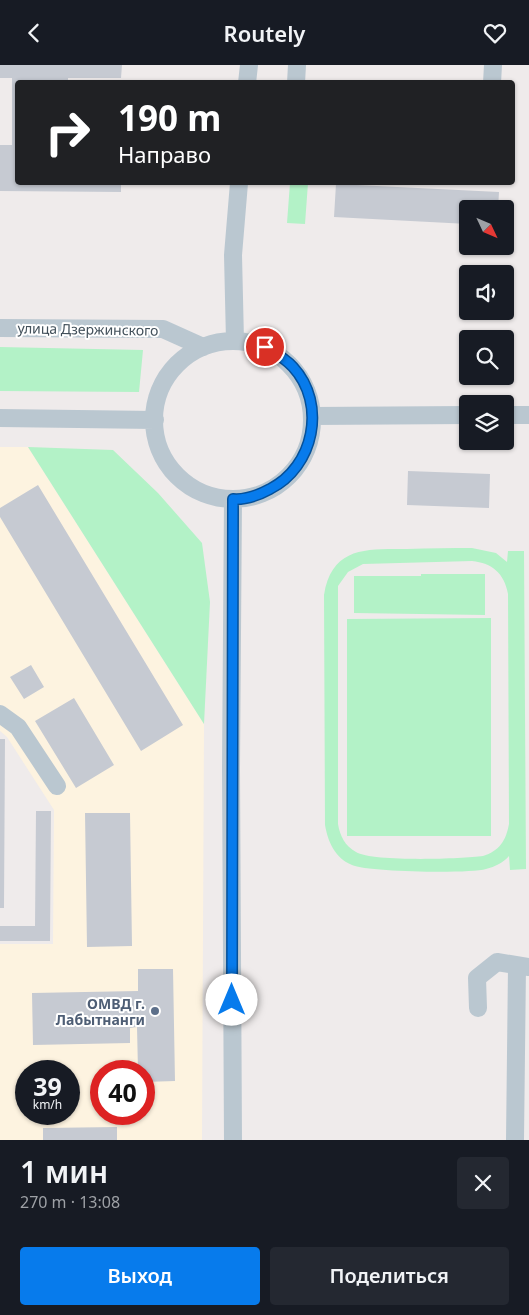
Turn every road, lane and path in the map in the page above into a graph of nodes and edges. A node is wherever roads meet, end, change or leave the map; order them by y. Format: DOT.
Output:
graph roads {
  1 [pos="249,65"];
  2 [pos="297,65"];
  3 [pos="493,65"];
  4 [pos="247,80"];
  5 [pos="296,80"];
  6 [pos="492,80"];
  7 [pos="239,185"];
  8 [pos="0,328"];
  9 [pos="235,341"];
  10 [pos="203,347"];
  11 [pos="459,415"];
  12 [pos="514,415"];
  13 [pos="529,415"];
  14 [pos="312,416"];
  15 [pos="0,418"];
  16 [pos="155,420"];
  17 [pos="233,499"];
  18 [pos="0,714"];
  19 [pos="57,786"];
  20 [pos="523,967"];
  21 [pos="478,1008"];
  22 [pos="233,1140"];
  23 [pos="515,1140"];
  1 -- 4 [label="street"];
  2 -- 5 [label="street"];
  3 -- 6 [label="street"];
  7 -- 9 [label="street"];
  8 -- 10 [label="street, улица Дзержинского"];
  9 -- 10 [label="street"];
  9 -- 14 [label="street"];
  10 -- 16 [label="street"];
  11 -- 14 [label="street"];
  12 -- 13 [label="street"];
  14 -- 17 [label="street"];
  15 -- 16 [label="street"];
  16 -- 17 [label="street"];
  17 -- 22 [label="street"];
  18 -- 19 [label="street"];
  20 -- 21 [label="street"];
  20 -- 23 [label="street"];
}
